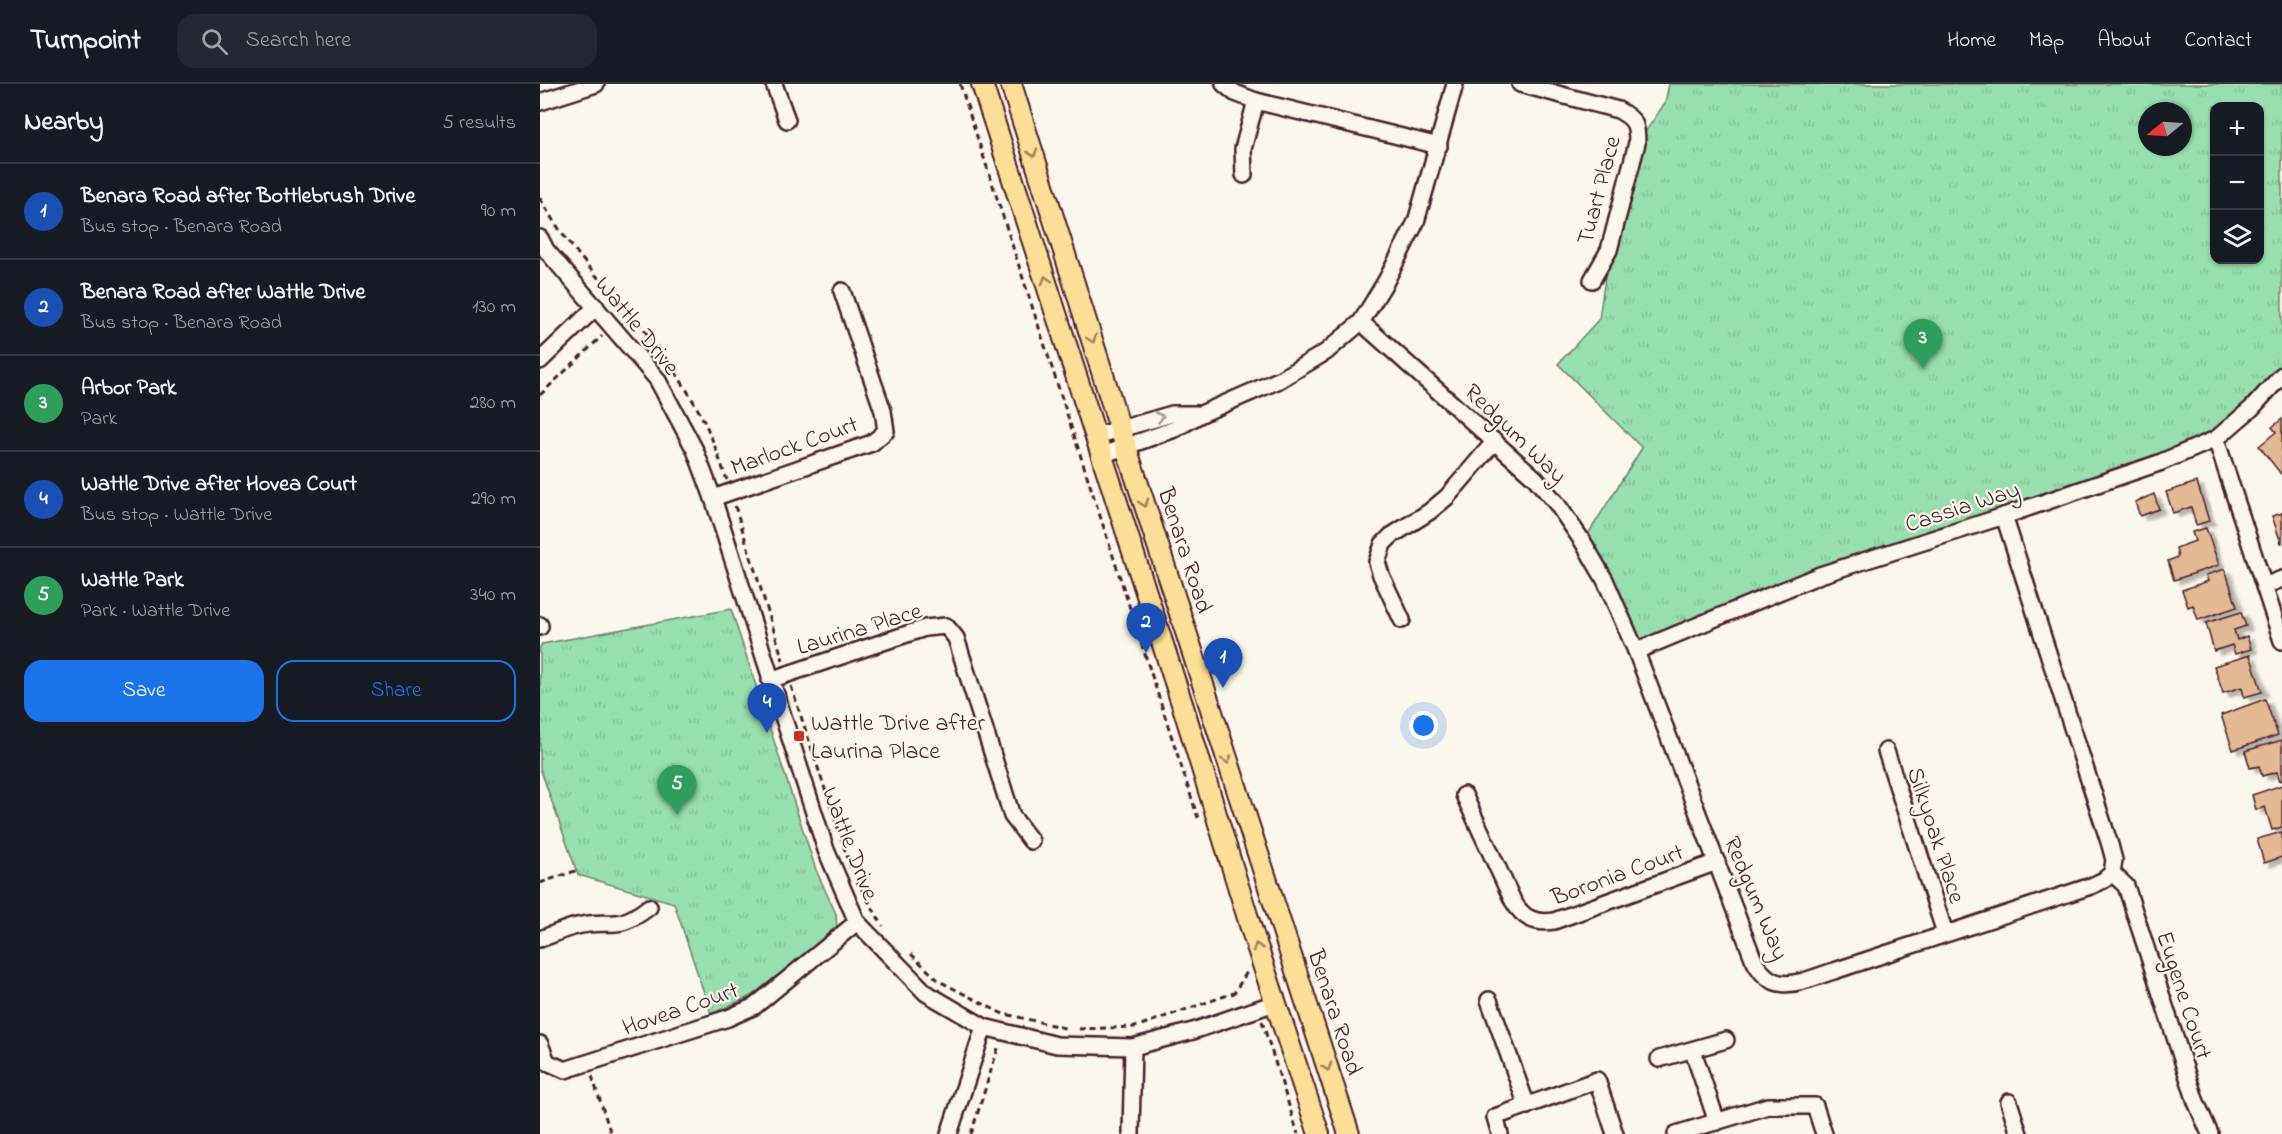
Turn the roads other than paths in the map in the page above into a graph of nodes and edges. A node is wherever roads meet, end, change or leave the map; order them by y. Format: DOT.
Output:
graph roads {
  1 [pos="596,84"];
  2 [pos="774,84"];
  3 [pos="982,84"];
  4 [pos="1224,84"];
  5 [pos="1455,84"];
  6 [pos="1520,84"];
  7 [pos="1013,91"];
  8 [pos="1256,101"];
  9 [pos="540,102"];
  10 [pos="989,106"];
  11 [pos="787,120"];
  12 [pos="1439,146"];
  13 [pos="1244,175"];
  14 [pos="540,238"];
  15 [pos="1592,280"];
  16 [pos="842,291"];
  17 [pos="596,307"];
  18 [pos="1361,322"];
  19 [pos="540,361"];
  20 [pos="2282,375"];
  21 [pos="1201,414"];
  22 [pos="1120,428"];
  23 [pos="1095,436"];
  24 [pos="2216,439"];
  25 [pos="1495,441"];
  26 [pos="1126,447"];
  27 [pos="1102,455"];
  28 [pos="713,498"];
  29 [pos="2004,516"];
  30 [pos="2282,579"];
  31 [pos="2264,586"];
  32 [pos="1402,620"];
  33 [pos="2282,641"];
  34 [pos="1636,651"];
  35 [pos="770,680"];
  36 [pos="1209,704"];
  37 [pos="1185,713"];
  38 [pos="1886,751"];
  39 [pos="1464,795"];
  40 [pos="1031,841"];
  41 [pos="1717,862"];
  42 [pos="2112,873"];
  43 [pos="649,907"];
  44 [pos="857,922"];
  45 [pos="1945,933"];
  46 [pos="540,939"];
  47 [pos="1303,993"];
  48 [pos="1489,1000"];
  49 [pos="1267,1006"];
  50 [pos="984,1027"];
  51 [pos="1726,1040"];
  52 [pos="540,1044"];
  53 [pos="1133,1047"];
  54 [pos="1693,1051"];
  55 [pos="1659,1059"];
  56 [pos="2009,1102"];
  57 [pos="1527,1106"];
  58 [pos="1717,1122"];
  59 [pos="950,1134"];
  60 [pos="1131,1134"];
  61 [pos="1319,1134"];
  62 [pos="1349,1134"];
  63 [pos="1500,1134"];
  64 [pos="1615,1134"];
  65 [pos="1676,1134"];
  66 [pos="1824,1134"];
  67 [pos="2019,1134"];
  68 [pos="2210,1134"];
  1 -- 9 [label="street"];
  2 -- 11 [label="street"];
  3 -- 10 [label="main road"];
  4 -- 8 [label="street"];
  5 -- 12 [label="street"];
  6 -- 15 [label="street, Tuart Place"];
  7 -- 10 [label="main road"];
  7 -- 22 [label="main road, Benara Road, one-way"];
  8 -- 12 [label="street"];
  8 -- 13 [label="street"];
  23 -- 10 [label="main road, one-way"];
  12 -- 18 [label="street"];
  14 -- 17 [label="street, Wattle Drive"];
  16 -- 28 [label="street, Marlock Court"];
  17 -- 19 [label="street"];
  17 -- 28 [label="street, Wattle Drive"];
  18 -- 21 [label="street"];
  18 -- 25 [label="street, Redgum Way"];
  20 -- 24 [label="street, Cassia Way"];
  22 -- 21 [label="street, one-way"];
  21 -- 26 [label="street"];
  22 -- 23 [label="street"];
  22 -- 26 [label="main road, Benara Road"];
  23 -- 27 [label="main road"];
  24 -- 29 [label="street, Cassia Way"];
  24 -- 31 [label="street"];
  25 -- 32 [label="street"];
  25 -- 34 [label="street, Redgum Way"];
  26 -- 27 [label="street"];
  26 -- 36 [label="main road, Benara Road, one-way"];
  27 -- 37 [label="main road"];
  28 -- 35 [label="street, Wattle Drive"];
  29 -- 34 [label="street, Cassia Way"];
  29 -- 42 [label="street"];
  30 -- 31 [label="street"];
  31 -- 33 [label="street"];
  34 -- 41 [label="street, Redgum Way"];
  35 -- 40 [label="street, Laurina Place"];
  35 -- 44 [label="street, Wattle Drive"];
  36 -- 37 [label="main road"];
  36 -- 47 [label="main road, Benara Road, one-way"];
  49 -- 37 [label="main road, one-way"];
  38 -- 45 [label="street, Silkyoak Place"];
  39 -- 41 [label="street, Boronia Court"];
  41 -- 45 [label="street, Redgum Way"];
  42 -- 45 [label="street, Redgum Way"];
  42 -- 68 [label="street, Eugene Court"];
  43 -- 46 [label="street"];
  44 -- 50 [label="street, Wattle Drive"];
  44 -- 52 [label="street, Hovea Court"];
  47 -- 49 [label="main road"];
  47 -- 62 [label="main road, Benara Road, one-way"];
  48 -- 57 [label="street"];
  49 -- 53 [label="street, Wattle Drive"];
  49 -- 61 [label="main road"];
  50 -- 53 [label="street, Wattle Drive"];
  50 -- 59 [label="street"];
  51 -- 54 [label="street"];
  53 -- 60 [label="street"];
  54 -- 55 [label="street"];
  54 -- 58 [label="street"];
  56 -- 67 [label="street"];
  57 -- 63 [label="street"];
  57 -- 64 [label="street"];
  58 -- 65 [label="street"];
  58 -- 66 [label="street"];
}
